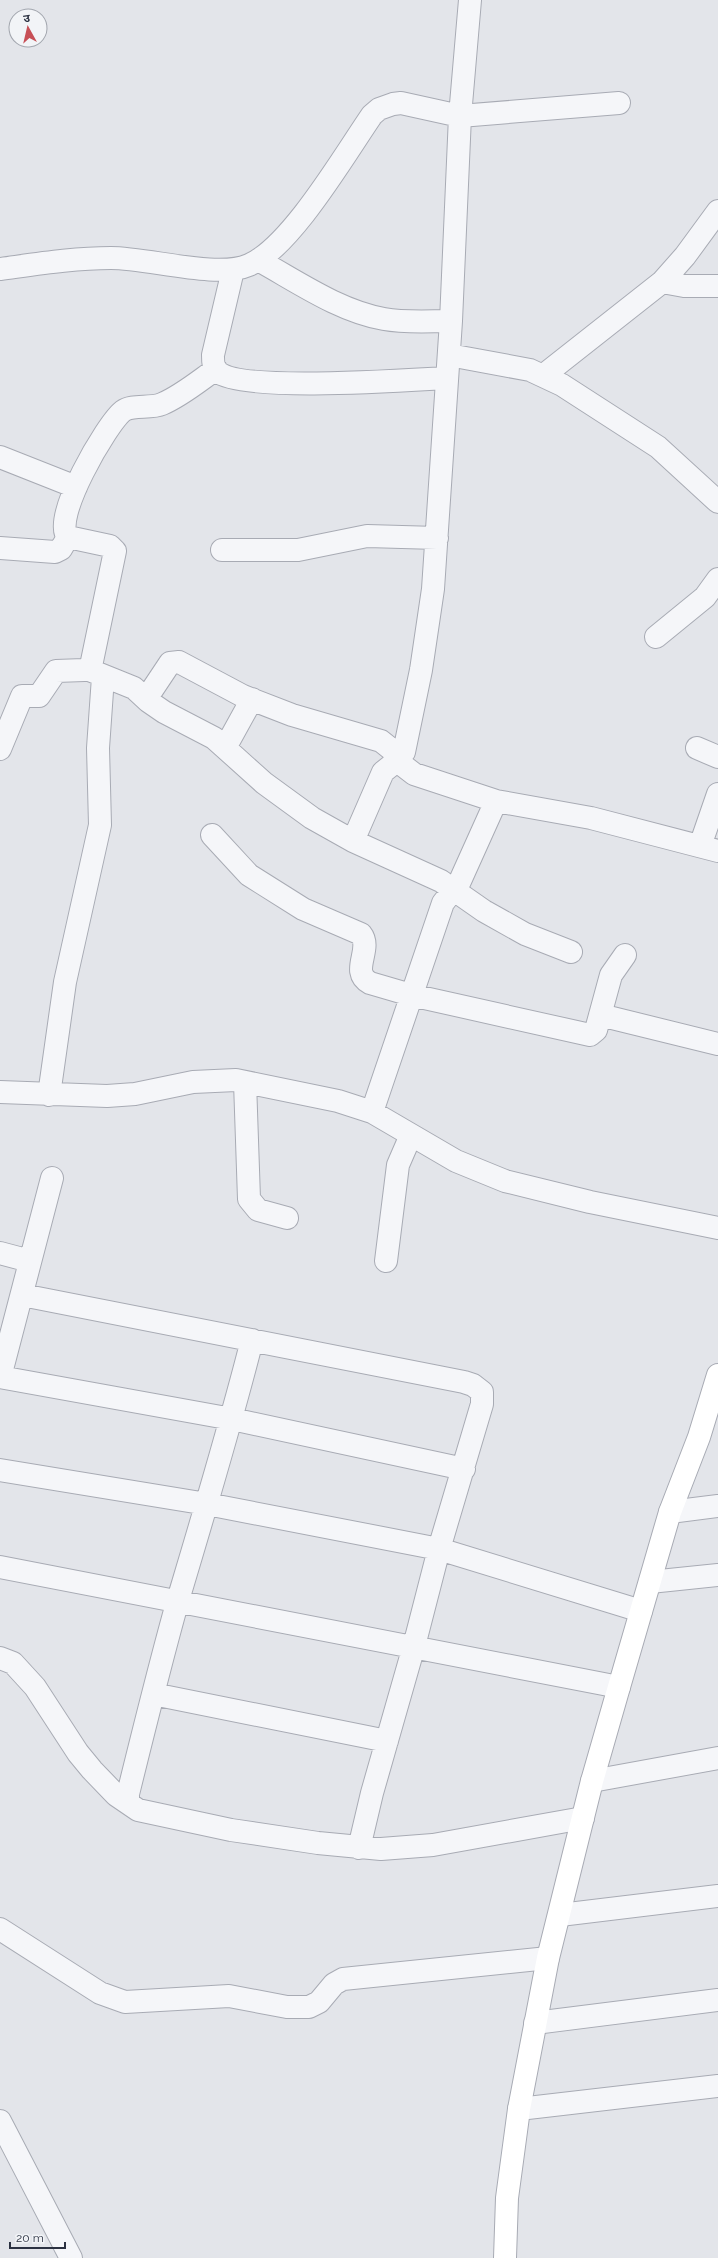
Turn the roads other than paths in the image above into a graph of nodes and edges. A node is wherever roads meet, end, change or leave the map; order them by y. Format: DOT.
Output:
graph roads {
  1 [pos="470,0"];
  2 [pos="619,103"];
  3 [pos="460,116"];
  4 [pos="718,211"];
  5 [pos="258,260"];
  6 [pos="0,269"];
  7 [pos="233,270"];
  8 [pos="662,282"];
  9 [pos="718,286"];
  10 [pos="451,321"];
  11 [pos="449,355"];
  12 [pos="216,369"];
  13 [pos="544,376"];
  14 [pos="446,378"];
  15 [pos="0,457"];
  16 [pos="76,487"];
  17 [pos="718,502"];
  18 [pos="68,537"];
  19 [pos="437,538"];
  20 [pos="0,548"];
  21 [pos="222,550"];
  22 [pos="718,579"];
  23 [pos="656,637"];
  24 [pos="95,673"];
  25 [pos="146,699"];
  26 [pos="252,699"];
  27 [pos="225,748"];
  28 [pos="697,748"];
  29 [pos="0,749"];
  30 [pos="718,757"];
  31 [pos="398,760"];
  32 [pos="718,794"];
  33 [pos="496,801"];
  34 [pos="212,835"];
  35 [pos="353,841"];
  36 [pos="709,849"];
  37 [pos="454,889"];
  38 [pos="571,952"];
  39 [pos="625,955"];
  40 [pos="411,995"];
  41 [pos="600,1016"];
  42 [pos="718,1044"];
  43 [pos="245,1082"];
  44 [pos="0,1092"];
  45 [pos="49,1095"];
  46 [pos="372,1112"];
  47 [pos="411,1135"];
  48 [pos="52,1178"];
  49 [pos="287,1218"];
  50 [pos="718,1228"];
  51 [pos="0,1253"];
  52 [pos="30,1261"];
  53 [pos="386,1261"];
  54 [pos="22,1294"];
  55 [pos="252,1340"];
  56 [pos="718,1375"];
  57 [pos="0,1377"];
  58 [pos="232,1419"];
  59 [pos="464,1469"];
  60 [pos="0,1470"];
  61 [pos="207,1504"];
  62 [pos="718,1506"];
  63 [pos="670,1512"];
  64 [pos="439,1549"];
  65 [pos="0,1567"];
  66 [pos="718,1575"];
  67 [pos="650,1582"];
  68 [pos="178,1601"];
  69 [pos="641,1611"];
  70 [pos="414,1646"];
  71 [pos="0,1658"];
  72 [pos="619,1687"];
  73 [pos="153,1694"];
  74 [pos="387,1741"];
  75 [pos="718,1758"];
  76 [pos="592,1781"];
  77 [pos="128,1803"];
  78 [pos="583,1818"];
  79 [pos="359,1848"];
  80 [pos="718,1896"];
  81 [pos="560,1915"];
  82 [pos="0,1929"];
  83 [pos="548,1958"];
  84 [pos="718,2000"];
  85 [pos="535,2023"];
  86 [pos="718,2086"];
  87 [pos="519,2110"];
  88 [pos="0,2121"];
  89 [pos="71,2258"];
  90 [pos="505,2258"];
  1 -- 3 [label="street"];
  2 -- 3 [label="street"];
  3 -- 5 [label="street"];
  3 -- 10 [label="street"];
  4 -- 8 [label="street"];
  5 -- 7 [label="street"];
  5 -- 10 [label="street"];
  6 -- 7 [label="street"];
  7 -- 12 [label="street"];
  8 -- 9 [label="street"];
  8 -- 13 [label="street"];
  10 -- 11 [label="street"];
  11 -- 13 [label="street"];
  11 -- 14 [label="street"];
  12 -- 14 [label="street"];
  12 -- 16 [label="street"];
  13 -- 17 [label="street"];
  14 -- 19 [label="street"];
  15 -- 16 [label="street"];
  16 -- 18 [label="street"];
  18 -- 20 [label="street"];
  18 -- 24 [label="street"];
  19 -- 21 [label="street"];
  19 -- 31 [label="street"];
  22 -- 23 [label="street"];
  24 -- 25 [label="street"];
  24 -- 29 [label="street"];
  24 -- 45 [label="street"];
  25 -- 26 [label="street"];
  25 -- 27 [label="street"];
  26 -- 27 [label="street"];
  26 -- 31 [label="street"];
  27 -- 35 [label="street"];
  28 -- 30 [label="street"];
  31 -- 33 [label="street"];
  31 -- 35 [label="street"];
  32 -- 36 [label="street"];
  33 -- 36 [label="street"];
  33 -- 37 [label="street"];
  34 -- 40 [label="street"];
  35 -- 37 [label="street"];
  37 -- 38 [label="street"];
  37 -- 40 [label="street"];
  39 -- 41 [label="street"];
  40 -- 41 [label="street"];
  40 -- 46 [label="street"];
  41 -- 42 [label="street"];
  43 -- 45 [label="street"];
  43 -- 46 [label="street"];
  43 -- 49 [label="street"];
  44 -- 45 [label="street"];
  46 -- 47 [label="street"];
  47 -- 50 [label="street"];
  47 -- 53 [label="street"];
  48 -- 52 [label="street"];
  51 -- 52 [label="street"];
  52 -- 54 [label="street"];
  54 -- 55 [label="street"];
  54 -- 57 [label="street"];
  55 -- 58 [label="street"];
  55 -- 59 [label="street"];
  56 -- 63 [label="street"];
  57 -- 58 [label="street"];
  58 -- 59 [label="street"];
  58 -- 61 [label="street"];
  59 -- 64 [label="street"];
  60 -- 61 [label="street"];
  61 -- 64 [label="street"];
  61 -- 68 [label="street"];
  62 -- 63 [label="street"];
  63 -- 67 [label="street"];
  64 -- 69 [label="street"];
  64 -- 70 [label="street"];
  65 -- 68 [label="street"];
  66 -- 67 [label="street"];
  67 -- 69 [label="street"];
  68 -- 70 [label="street"];
  68 -- 73 [label="street"];
  69 -- 72 [label="street"];
  70 -- 72 [label="street"];
  70 -- 74 [label="street"];
  71 -- 77 [label="street"];
  72 -- 76 [label="street"];
  73 -- 74 [label="street"];
  73 -- 77 [label="street"];
  74 -- 79 [label="street"];
  75 -- 76 [label="street"];
  76 -- 78 [label="street"];
  77 -- 79 [label="street"];
  78 -- 79 [label="street"];
  78 -- 81 [label="street"];
  80 -- 81 [label="street"];
  81 -- 83 [label="street"];
  82 -- 83 [label="street"];
  83 -- 85 [label="street"];
  84 -- 85 [label="street"];
  85 -- 87 [label="street"];
  86 -- 87 [label="street"];
  87 -- 90 [label="street"];
  88 -- 89 [label="street"];
}
